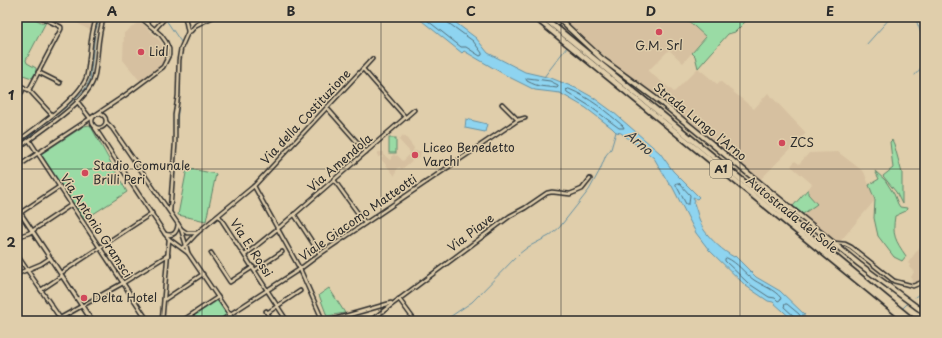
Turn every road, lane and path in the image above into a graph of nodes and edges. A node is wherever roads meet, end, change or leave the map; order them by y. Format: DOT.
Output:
graph roads {
  1 [pos="41,17"];
  2 [pos="97,17"];
  3 [pos="104,17"];
  4 [pos="140,17"];
  5 [pos="166,17"];
  6 [pos="186,17"];
  7 [pos="213,17"];
  8 [pos="535,17"];
  9 [pos="543,17"];
  10 [pos="557,17"];
  11 [pos="568,17"];
  12 [pos="562,24"];
  13 [pos="155,29"];
  14 [pos="188,32"];
  15 [pos="372,59"];
  16 [pos="363,69"];
  17 [pos="38,72"];
  18 [pos="60,83"];
  19 [pos="17,85"];
  20 [pos="23,87"];
  21 [pos="29,90"];
  22 [pos="17,92"];
  23 [pos="77,101"];
  24 [pos="502,104"];
  25 [pos="107,107"];
  26 [pos="327,108"];
  27 [pos="414,110"];
  28 [pos="52,115"];
  29 [pos="94,115"];
  30 [pos="105,117"];
  31 [pos="90,118"];
  32 [pos="406,118"];
  33 [pos="525,118"];
  34 [pos="518,120"];
  35 [pos="84,122"];
  36 [pos="106,122"];
  37 [pos="94,127"];
  38 [pos="28,140"];
  39 [pos="17,142"];
  40 [pos="17,149"];
  41 [pos="366,152"];
  42 [pos="37,154"];
  43 [pos="17,167"];
  44 [pos="590,179"];
  45 [pos="334,180"];
  46 [pos="254,186"];
  47 [pos="59,187"];
  48 [pos="71,204"];
  49 [pos="17,208"];
  50 [pos="20,212"];
  51 [pos="170,212"];
  52 [pos="152,213"];
  53 [pos="294,214"];
  54 [pos="219,216"];
  55 [pos="365,223"];
  56 [pos="178,224"];
  57 [pos="277,228"];
  58 [pos="181,229"];
  59 [pos="32,231"];
  60 [pos="197,233"];
  61 [pos="165,234"];
  62 [pos="17,237"];
  63 [pos="169,239"];
  64 [pos="833,243"];
  65 [pos="186,245"];
  66 [pos="100,247"];
  67 [pos="182,248"];
  68 [pos="282,252"];
  69 [pos="188,253"];
  70 [pos="211,253"];
  71 [pos="320,254"];
  72 [pos="17,255"];
  73 [pos="168,255"];
  74 [pos="245,255"];
  75 [pos="50,258"];
  76 [pos="18,259"];
  77 [pos="254,268"];
  78 [pos="300,269"];
  79 [pos="27,270"];
  80 [pos="17,274"];
  81 [pos="62,274"];
  82 [pos="203,274"];
  83 [pos="925,281"];
  84 [pos="123,283"];
  85 [pos="267,289"];
  86 [pos="41,290"];
  87 [pos="300,291"];
  88 [pos="218,297"];
  89 [pos="399,299"];
  90 [pos="164,300"];
  91 [pos="393,303"];
  92 [pos="82,305"];
  93 [pos="278,306"];
  94 [pos="925,312"];
  95 [pos="229,315"];
  96 [pos="60,318"];
  97 [pos="145,318"];
  98 [pos="55,321"];
  99 [pos="92,321"];
  100 [pos="140,321"];
  101 [pos="148,321"];
  102 [pos="162,321"];
  103 [pos="182,321"];
  104 [pos="221,321"];
  105 [pos="234,321"];
  106 [pos="272,321"];
  107 [pos="287,321"];
  108 [pos="323,321"];
  109 [pos="328,321"];
  110 [pos="370,321"];
  111 [pos="415,321"];
  112 [pos="907,321"];
  113 [pos="913,321"];
  1 -- 17 [label="street"];
  2 -- 28 [label="street"];
  3 -- 23 [label="street"];
  4 -- 13 [label="street"];
  5 -- 13 [label="street"];
  6 -- 14 [label="street"];
  7 -- 14 [label="street"];
  8 -- 112 [label="highway, Autostrada del Sole / A1"];
  9 -- 113 [label="highway, Autostrada del Sole / A1"];
  10 -- 12 [label="main road, Strada Lungo l'Arno"];
  11 -- 12 [label="street"];
  12 -- 64 [label="main road, Strada Lungo l'Arno"];
  13 -- 25 [label="street"];
  14 -- 51 [label="street"];
  15 -- 16 [label="street, Via della Costituzione"];
  16 -- 26 [label="street, Via della Costituzione"];
  16 -- 32 [label="street"];
  17 -- 18 [label="street"];
  17 -- 21 [label="street"];
  19 -- 20 [label="street"];
  20 -- 21 [label="street"];
  20 -- 22 [label="street"];
  21 -- 28 [label="street"];
  23 -- 31 [label="street"];
  23 -- 38 [label="street"];
  24 -- 34 [label="street"];
  25 -- 29 [label="street"];
  25 -- 30 [label="street"];
  26 -- 41 [label="street"];
  26 -- 46 [label="street, Via della Costituzione"];
  27 -- 32 [label="street, Via Amendola"];
  28 -- 39 [label="street"];
  29 -- 30 [label="street"];
  29 -- 31 [label="street"];
  29 -- 37 [label="street"];
  30 -- 36 [label="street"];
  31 -- 35 [label="street"];
  32 -- 41 [label="street, Via Amendola"];
  33 -- 34 [label="street, Viale Giacomo Matteotti"];
  34 -- 55 [label="street, Viale Giacomo Matteotti"];
  35 -- 37 [label="street"];
  35 -- 42 [label="street"];
  36 -- 37 [label="street"];
  36 -- 51 [label="street"];
  37 -- 52 [label="street"];
  38 -- 40 [label="street"];
  38 -- 42 [label="street, Via Antonio Gramsci"];
  41 -- 45 [label="street, Via Amendola"];
  42 -- 43 [label="street"];
  42 -- 47 [label="street, Via Antonio Gramsci"];
  44 -- 89 [label="street, Via Piave"];
  45 -- 53 [label="street, Via Amendola"];
  45 -- 55 [label="street"];
  46 -- 54 [label="street, Via della Costituzione"];
  46 -- 57 [label="street"];
  47 -- 48 [label="street, Via Antonio Gramsci"];
  47 -- 50 [label="street"];
  48 -- 59 [label="street"];
  48 -- 66 [label="street, Via Antonio Gramsci"];
  49 -- 50 [label="street"];
  50 -- 59 [label="street"];
  51 -- 56 [label="street"];
  52 -- 61 [label="street"];
  52 -- 66 [label="street"];
  53 -- 57 [label="street, Via Amendola"];
  53 -- 71 [label="street"];
  54 -- 60 [label="street, Via della Costituzione"];
  54 -- 74 [label="street, Via E. Rossi"];
  55 -- 71 [label="street, Viale Giacomo Matteotti"];
  56 -- 58 [label="street"];
  56 -- 61 [label="street"];
  57 -- 74 [label="street, Via Amendola"];
  57 -- 78 [label="street"];
  58 -- 60 [label="street"];
  58 -- 65 [label="street"];
  59 -- 62 [label="street"];
  59 -- 75 [label="street"];
  60 -- 65 [label="street, Via della Costituzione"];
  61 -- 63 [label="street"];
  63 -- 67 [label="street"];
  63 -- 73 [label="street"];
  64 -- 83 [label="street"];
  64 -- 94 [label="main road, Strada Lungo l'Arno"];
  65 -- 67 [label="street, Via della Costituzione"];
  65 -- 69 [label="street"];
  66 -- 81 [label="street"];
  66 -- 84 [label="street, Via Antonio Gramsci"];
  67 -- 69 [label="street"];
  68 -- 77 [label="street"];
  69 -- 82 [label="street"];
  70 -- 77 [label="street"];
  71 -- 78 [label="street, Viale Giacomo Matteotti"];
  72 -- 76 [label="street"];
  73 -- 84 [label="street"];
  73 -- 90 [label="street"];
  74 -- 77 [label="street, Via E. Rossi"];
  75 -- 79 [label="street"];
  75 -- 81 [label="street"];
  76 -- 79 [label="street"];
  77 -- 85 [label="street, Via E. Rossi"];
  78 -- 85 [label="street, Viale Giacomo Matteotti"];
  78 -- 108 [label="street"];
  79 -- 80 [label="street"];
  79 -- 86 [label="street"];
  81 -- 86 [label="street"];
  81 -- 92 [label="street"];
  82 -- 88 [label="street"];
  82 -- 90 [label="street"];
  84 -- 92 [label="street"];
  84 -- 97 [label="street, Via Antonio Gramsci"];
  85 -- 93 [label="street, Via E. Rossi"];
  85 -- 95 [label="street, Viale Giacomo Matteotti"];
  86 -- 96 [label="street"];
  87 -- 93 [label="street"];
  88 -- 95 [label="street"];
  88 -- 103 [label="street"];
  89 -- 91 [label="street, Via Piave"];
  89 -- 111 [label="street"];
  90 -- 102 [label="street"];
  91 -- 109 [label="street"];
  91 -- 110 [label="street, Via Piave"];
  92 -- 96 [label="street"];
  92 -- 99 [label="street"];
  93 -- 106 [label="street"];
  93 -- 107 [label="street, Via E. Rossi"];
  95 -- 104 [label="street"];
  95 -- 105 [label="street"];
  96 -- 98 [label="street"];
  97 -- 100 [label="street"];
  97 -- 101 [label="street, Via Antonio Gramsci"];
}
